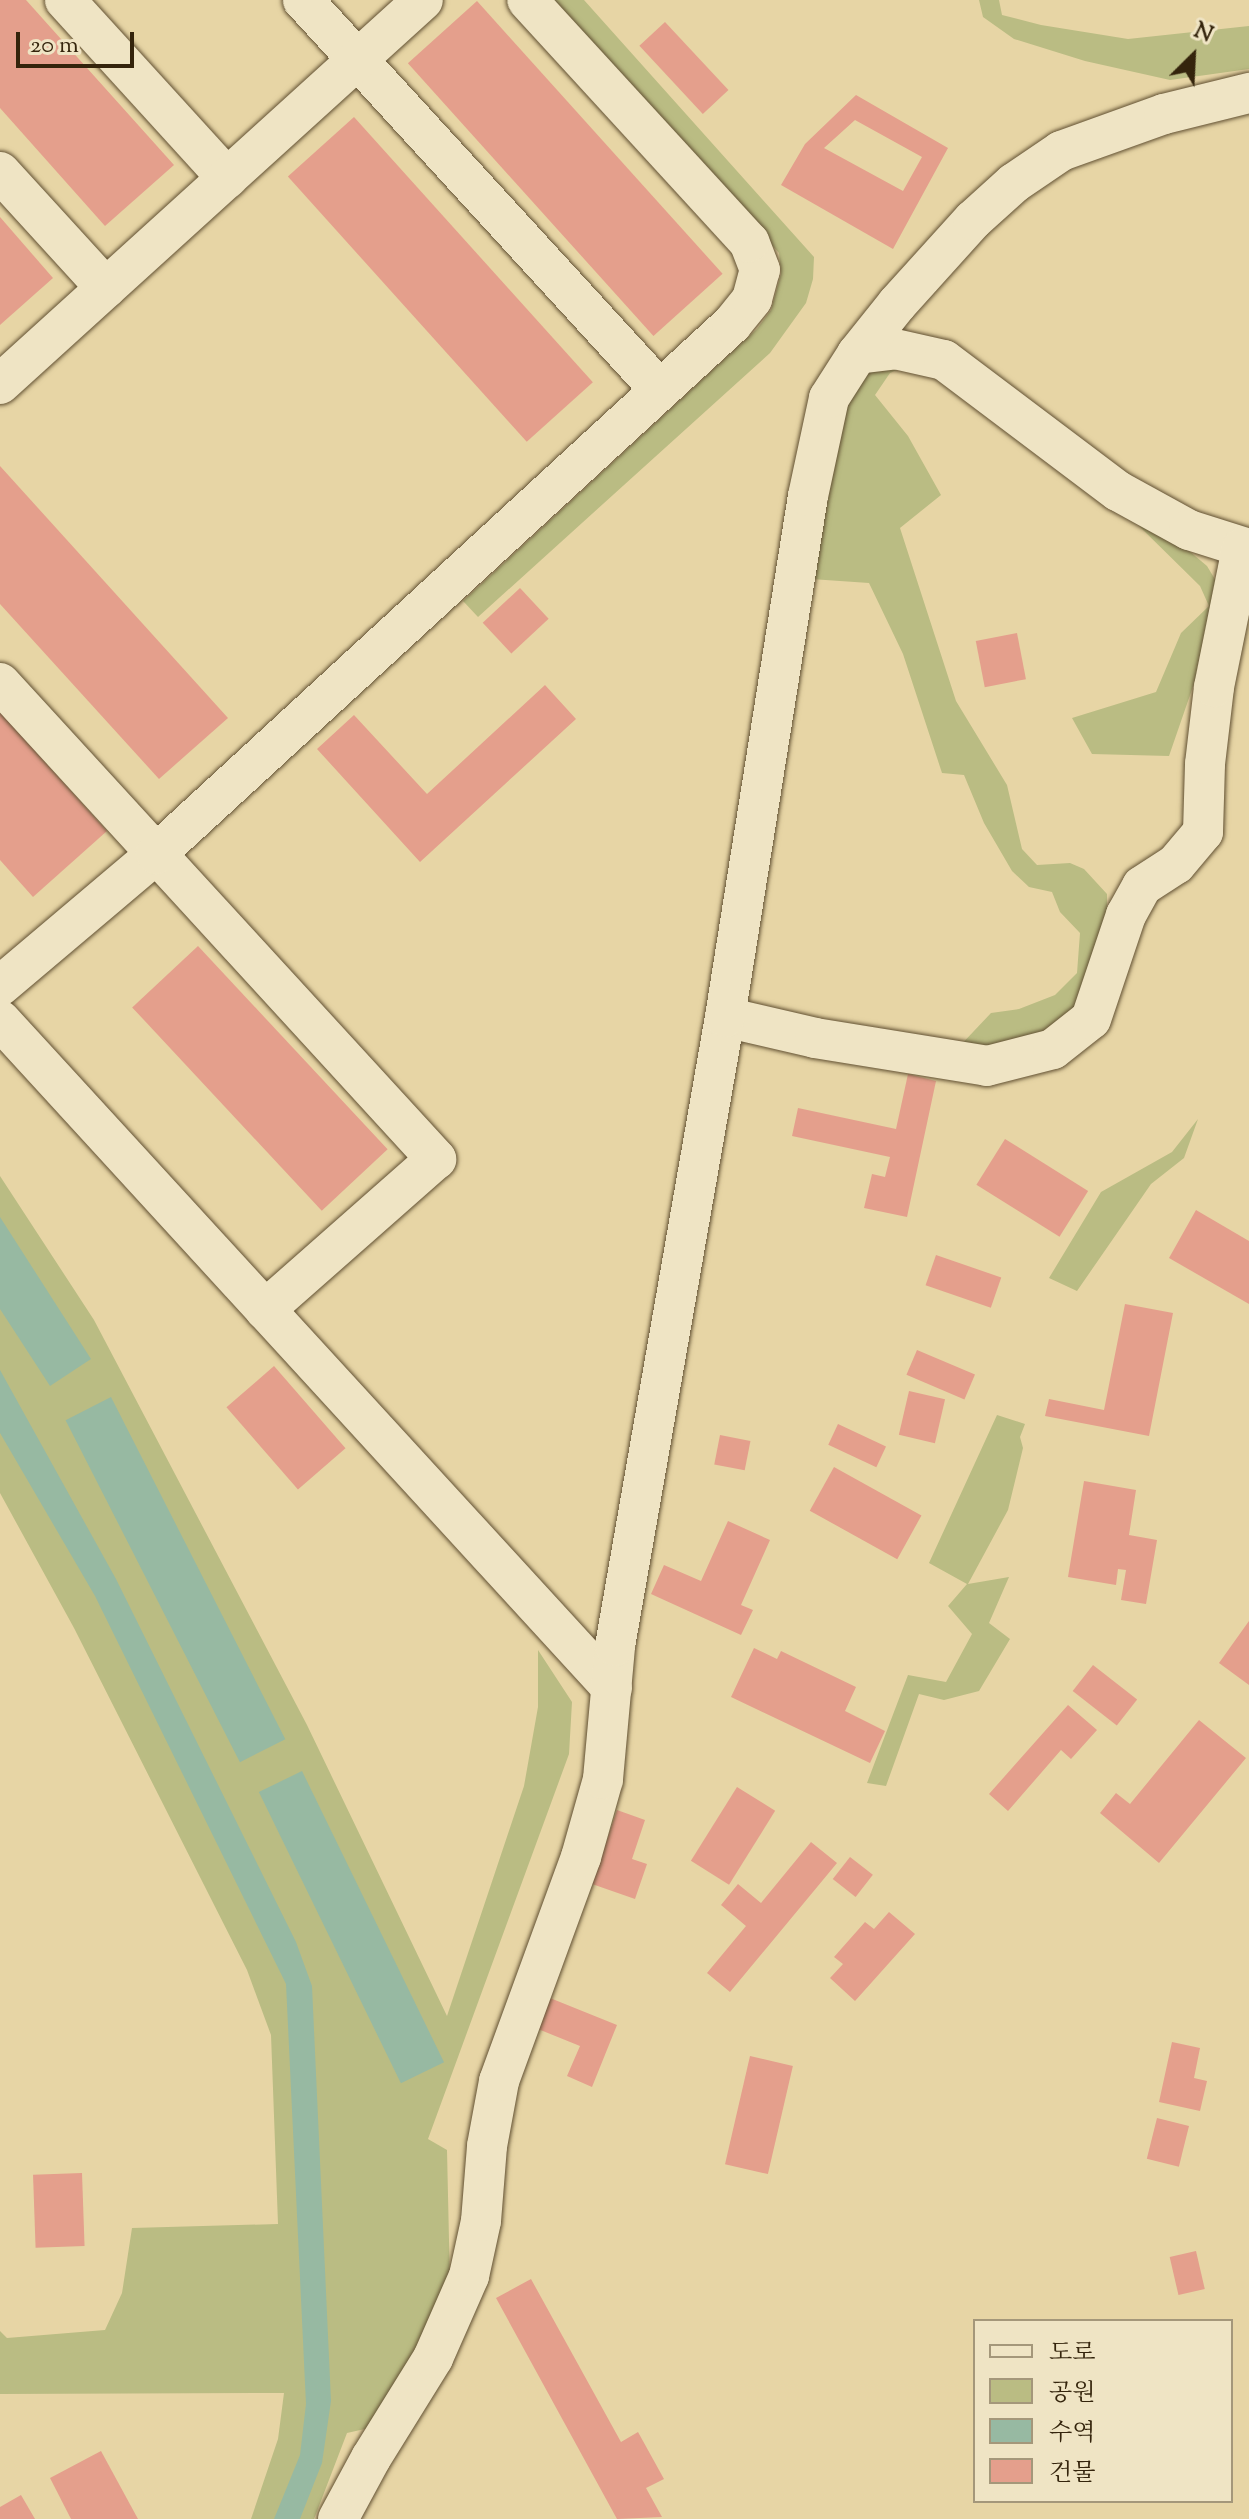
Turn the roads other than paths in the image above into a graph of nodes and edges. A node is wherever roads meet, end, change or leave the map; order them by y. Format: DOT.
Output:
graph roads {
  1 [pos="65,0"];
  2 [pos="303,0"];
  3 [pos="423,0"];
  4 [pos="527,0"];
  5 [pos="358,60"];
  6 [pos="1249,93"];
  7 [pos="0,172"];
  8 [pos="227,178"];
  9 [pos="106,288"];
  10 [pos="857,354"];
  11 [pos="0,384"];
  12 [pos="660,390"];
  13 [pos="1245,549"];
  14 [pos="0,683"];
  15 [pos="156,854"];
  16 [pos="0,986"];
  17 [pos="725,1017"];
  18 [pos="0,1020"];
  19 [pos="265,1310"];
  20 [pos="612,1688"];
  21 [pos="338,2519"];
  1 -- 8 [label="street"];
  2 -- 5 [label="street"];
  3 -- 5 [label="street"];
  4 -- 12 [label="street"];
  5 -- 8 [label="street"];
  5 -- 12 [label="street"];
  6 -- 10 [label="street"];
  7 -- 9 [label="street"];
  8 -- 9 [label="street"];
  9 -- 11 [label="street"];
  10 -- 13 [label="street"];
  10 -- 17 [label="street"];
  12 -- 15 [label="street"];
  13 -- 17 [label="street"];
  14 -- 15 [label="street"];
  15 -- 16 [label="street"];
  15 -- 19 [label="street"];
  17 -- 20 [label="street"];
  18 -- 19 [label="street"];
  19 -- 20 [label="street"];
  20 -- 21 [label="street"];
}
